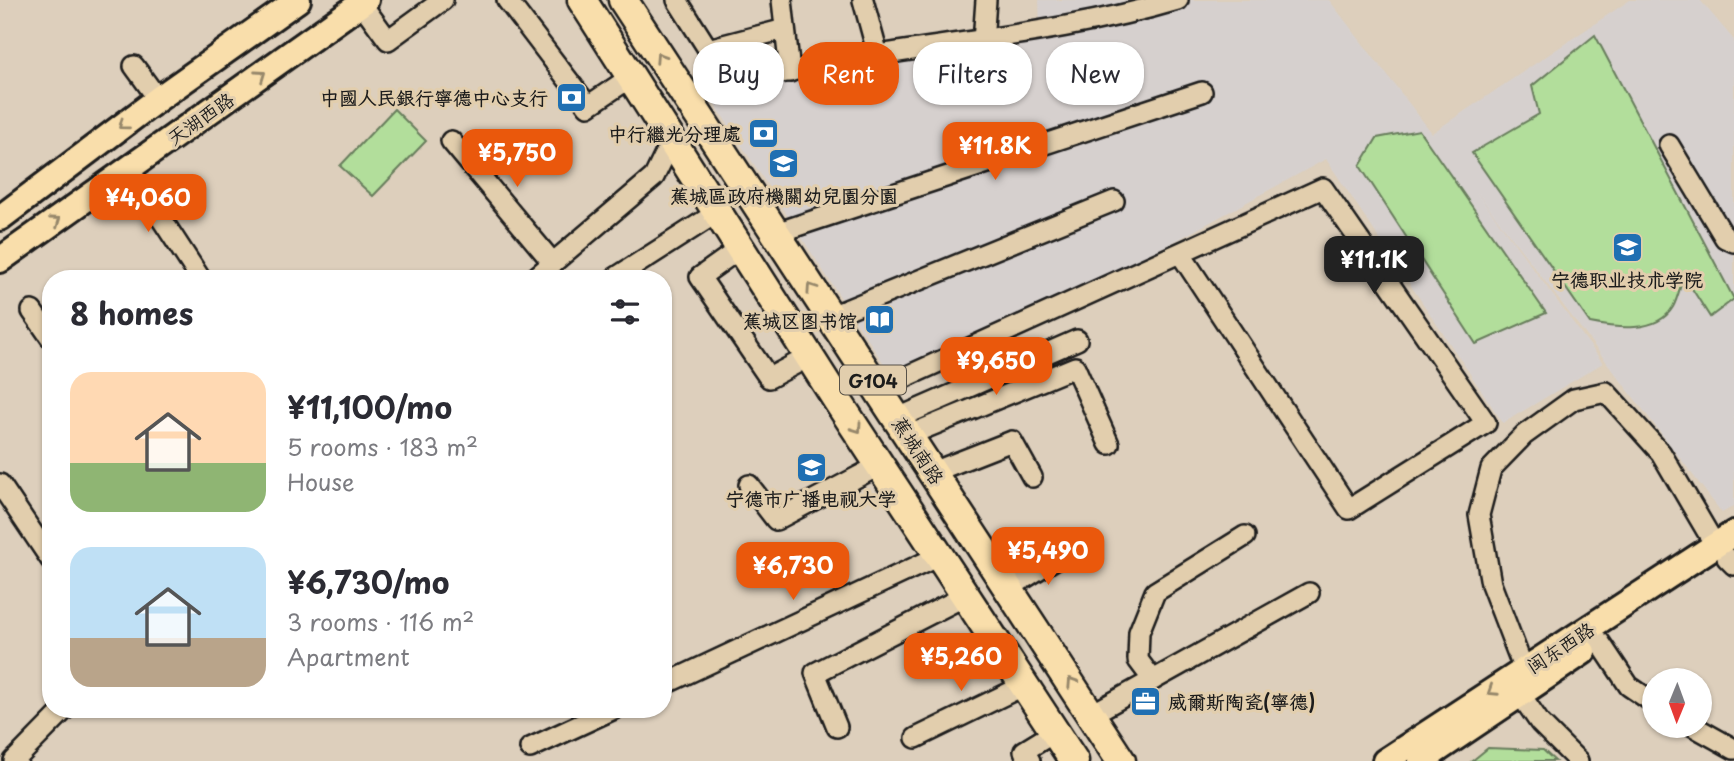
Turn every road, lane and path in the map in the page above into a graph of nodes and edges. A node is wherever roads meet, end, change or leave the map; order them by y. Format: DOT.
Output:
graph roads {
  1 [pos="298,0"];
  2 [pos="443,0"];
  3 [pos="507,0"];
  4 [pos="582,0"];
  5 [pos="622,0"];
  6 [pos="677,0"];
  7 [pos="782,0"];
  8 [pos="863,0"];
  9 [pos="986,0"];
  10 [pos="1178,0"];
  11 [pos="363,2"];
  12 [pos="1130,7"];
  13 [pos="785,29"];
  14 [pos="874,42"];
  15 [pos="983,42"];
  16 [pos="134,66"];
  17 [pos="798,70"];
  18 [pos="790,72"];
  19 [pos="631,77"];
  20 [pos="1202,92"];
  21 [pos="686,96"];
  22 [pos="158,99"];
  23 [pos="672,140"];
  24 [pos="451,141"];
  25 [pos="1669,145"];
  26 [pos="129,169"];
  27 [pos="1114,201"];
  28 [pos="718,212"];
  29 [pos="0,218"];
  30 [pos="776,233"];
  31 [pos="1734,242"];
  32 [pos="742,247"];
  33 [pos="1180,253"];
  34 [pos="0,260"];
  35 [pos="553,263"];
  36 [pos="195,270"];
  37 [pos="545,270"];
  38 [pos="627,270"];
  39 [pos="32,311"];
  40 [pos="831,316"];
  41 [pos="42,325"];
  42 [pos="1077,340"];
  43 [pos="811,355"];
  44 [pos="879,389"];
  45 [pos="904,427"];
  46 [pos="1109,444"];
  47 [pos="882,464"];
  48 [pos="933,472"];
  49 [pos="1032,477"];
  50 [pos="0,485"];
  51 [pos="749,485"];
  52 [pos="1245,536"];
  53 [pos="42,547"];
  54 [pos="1729,551"];
  55 [pos="1065,552"];
  56 [pos="940,555"];
  57 [pos="1009,587"];
  58 [pos="1309,593"];
  59 [pos="967,595"];
  60 [pos="1599,641"];
  61 [pos="1153,680"];
  62 [pos="672,681"];
  63 [pos="1522,682"];
  64 [pos="1025,685"];
  65 [pos="1642,695"];
  66 [pos="1092,714"];
  67 [pos="56,718"];
  68 [pos="595,718"];
  69 [pos="837,727"];
  70 [pos="1055,732"];
  71 [pos="1712,737"];
  72 [pos="916,738"];
  73 [pos="530,748"];
  74 [pos="1734,749"];
  75 [pos="14,761"];
  76 [pos="1030,761"];
  77 [pos="1074,761"];
  78 [pos="1121,761"];
  79 [pos="1385,761"];
  80 [pos="1420,761"];
  81 [pos="1578,761"];
  1 -- 22 [label="main road, 天湖西路"];
  2 -- 11 [label="street"];
  3 -- 19 [label="street"];
  4 -- 19 [label="highway, 蕉城南路 / G104"];
  21 -- 5 [label="highway, 蕉城南路 / G104, one-way"];
  6 -- 13 [label="street"];
  7 -- 13 [label="street"];
  8 -- 14 [label="street"];
  9 -- 15 [label="street"];
  10 -- 12 [label="street"];
  26 -- 11 [label="main road, 天湖西路, one-way"];
  12 -- 15 [label="street"];
  13 -- 18 [label="street"];
  16 -- 22 [label="street"];
  17 -- 18 [label="street"];
  18 -- 21 [label="street"];
  19 -- 23 [label="highway, 蕉城南路 / G104"];
  20 -- 30 [label="street"];
  21 -- 30 [label="highway, 蕉城南路 / G104"];
  22 -- 29 [label="main road, 天湖西路, one-way"];
  23 -- 28 [label="highway, 蕉城南路 / G104"];
  23 -- 35 [label="street"];
  24 -- 35 [label="street"];
  25 -- 31 [label="street"];
  34 -- 26 [label="main road, 天湖西路, one-way"];
  26 -- 36 [label="street"];
  27 -- 40 [label="street"];
  28 -- 32 [label="highway, 蕉城南路 / G104"];
  28 -- 38 [label="street"];
  40 -- 30 [label="highway, 蕉城南路 / G104, one-way"];
  32 -- 43 [label="highway, 蕉城南路 / G104"];
  32 -- 43 [label="street"];
  33 -- 33 [label="street"];
  33 -- 44 [label="street"];
  35 -- 37 [label="street"];
  39 -- 41 [label="street"];
  40 -- 44 [label="highway, 蕉城南路 / G104"];
  42 -- 45 [label="street"];
  43 -- 47 [label="highway, 蕉城南路 / G104, one-way"];
  44 -- 45 [label="highway, 蕉城南路 / G104"];
  45 -- 46 [label="street"];
  45 -- 48 [label="highway, 蕉城南路 / G104"];
  47 -- 51 [label="street"];
  47 -- 56 [label="highway, 蕉城南路 / G104"];
  48 -- 49 [label="street"];
  48 -- 57 [label="highway, 蕉城南路 / G104"];
  50 -- 53 [label="street"];
  52 -- 61 [label="street"];
  54 -- 60 [label="main road, 闽东西路"];
  54 -- 63 [label="main road, 闽东西路"];
  54 -- 63 [label="street"];
  55 -- 57 [label="street"];
  56 -- 59 [label="highway, 蕉城南路 / G104"];
  56 -- 62 [label="street"];
  66 -- 57 [label="highway, 蕉城南路 / G104, one-way"];
  58 -- 61 [label="street"];
  59 -- 64 [label="highway, 蕉城南路 / G104"];
  59 -- 69 [label="street"];
  60 -- 63 [label="main road, 闽东西路"];
  60 -- 65 [label="street"];
  61 -- 66 [label="street"];
  63 -- 79 [label="main road, 闽东西路, one-way"];
  63 -- 80 [label="main road, 闽东西路"];
  63 -- 81 [label="street"];
  64 -- 70 [label="highway, 蕉城南路 / G104"];
  64 -- 72 [label="street"];
  66 -- 78 [label="highway, 蕉城南路 / G104"];
  67 -- 75 [label="street"];
  68 -- 73 [label="street"];
  70 -- 76 [label="street"];
  70 -- 77 [label="highway, 蕉城南路 / G104"];
  71 -- 74 [label="street"];
}
